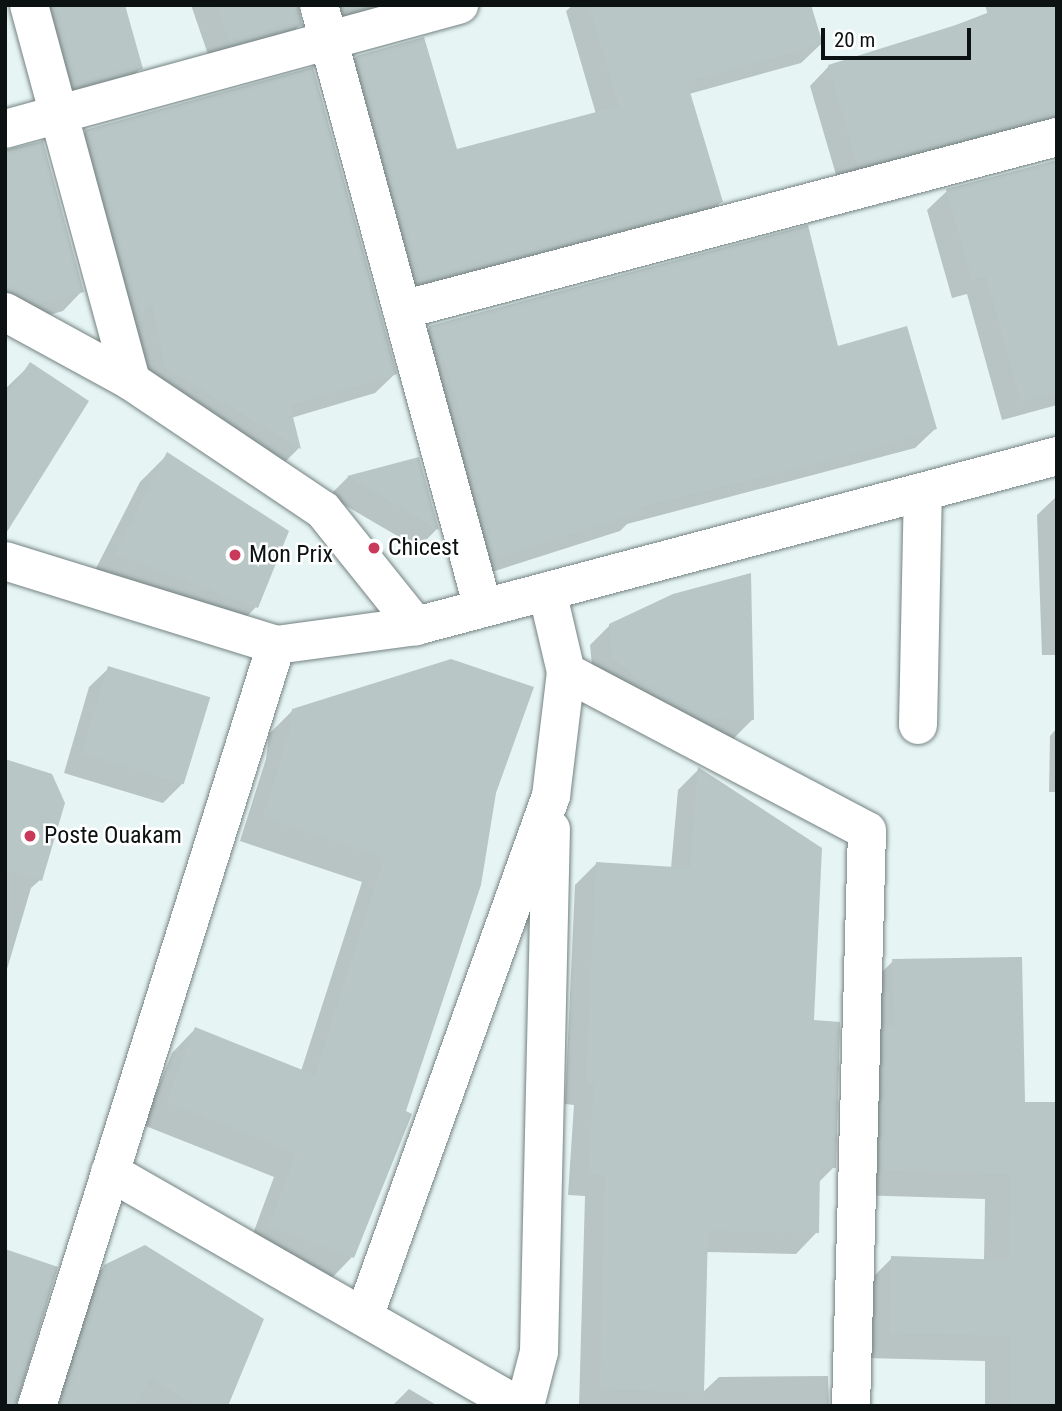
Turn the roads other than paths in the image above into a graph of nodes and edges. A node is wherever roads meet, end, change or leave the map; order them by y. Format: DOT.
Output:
graph roads {
  1 [pos="29,5"];
  2 [pos="459,5"];
  3 [pos="324,23"];
  4 [pos="58,114"];
  5 [pos="5,129"];
  6 [pos="1057,137"];
  7 [pos="402,310"];
  8 [pos="5,312"];
  9 [pos="131,381"];
  10 [pos="1057,456"];
  11 [pos="923,492"];
  12 [pos="5,561"];
  13 [pos="547,591"];
  14 [pos="483,608"];
  15 [pos="416,626"];
  16 [pos="276,645"];
  17 [pos="566,672"];
  18 [pos="918,725"];
  19 [pos="551,796"];
  20 [pos="110,1172"];
  21 [pos="364,1317"];
  22 [pos="37,1406"];
  23 [pos="519,1406"];
  24 [pos="525,1406"];
  25 [pos="851,1406"];
  1 -- 4 [label="street"];
  2 -- 3 [label="street"];
  3 -- 4 [label="street"];
  3 -- 7 [label="street"];
  4 -- 5 [label="street"];
  4 -- 9 [label="street"];
  6 -- 7 [label="street"];
  7 -- 14 [label="street"];
  8 -- 9 [label="street"];
  9 -- 15 [label="street"];
  10 -- 11 [label="street"];
  11 -- 13 [label="street"];
  11 -- 18 [label="street"];
  12 -- 16 [label="street"];
  13 -- 14 [label="street"];
  13 -- 17 [label="street"];
  14 -- 15 [label="street"];
  15 -- 16 [label="street"];
  16 -- 20 [label="street"];
  17 -- 19 [label="street"];
  17 -- 25 [label="street"];
  19 -- 21 [label="street"];
  19 -- 24 [label="street"];
  20 -- 21 [label="street"];
  20 -- 22 [label="street"];
  21 -- 23 [label="street"];
}
